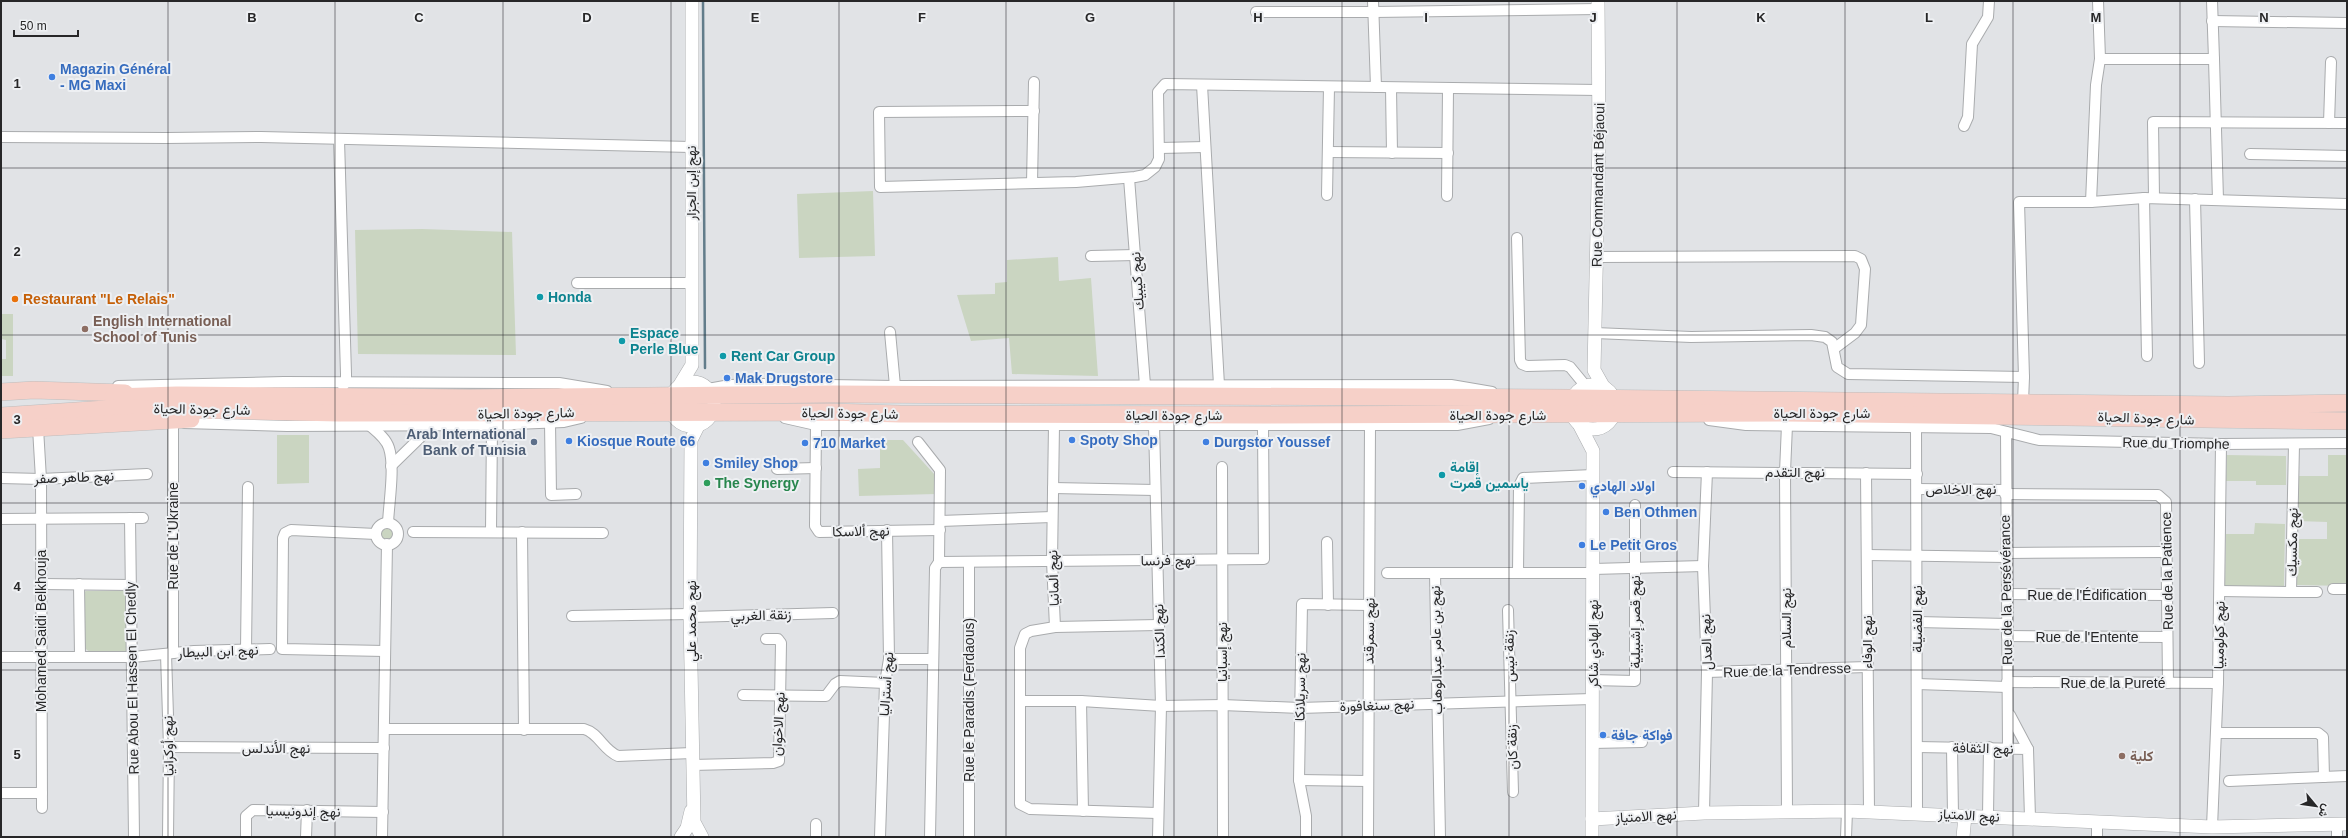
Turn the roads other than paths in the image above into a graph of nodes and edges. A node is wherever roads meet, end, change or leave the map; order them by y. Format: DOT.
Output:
graph roads {
  1 [pos="692,1"];
  2 [pos="1270,1"];
  3 [pos="1373,1"];
  4 [pos="1989,1"];
  5 [pos="2098,1"];
  6 [pos="2212,1"];
  7 [pos="1598,5"];
  8 [pos="1256,12"];
  9 [pos="1271,12"];
  10 [pos="1374,12"];
  11 [pos="2212,21"];
  12 [pos="2347,23"];
  13 [pos="2100,59"];
  14 [pos="2214,59"];
  15 [pos="2331,62"];
  16 [pos="1034,82"];
  17 [pos="1202,85"];
  18 [pos="1329,87"];
  19 [pos="1376,87"];
  20 [pos="1391,88"];
  21 [pos="1448,89"];
  22 [pos="1599,90"];
  23 [pos="1034,111"];
  24 [pos="2214,122"];
  25 [pos="2330,123"];
  26 [pos="2347,123"];
  27 [pos="1964,126"];
  28 [pos="1,137"];
  29 [pos="339,140"];
  30 [pos="691,147"];
  31 [pos="1205,147"];
  32 [pos="1160,148"];
  33 [pos="1328,152"];
  34 [pos="1392,153"];
  35 [pos="1448,153"];
  36 [pos="2250,154"];
  37 [pos="2347,156"];
  38 [pos="1130,178"];
  39 [pos="1032,183"];
  40 [pos="1327,195"];
  41 [pos="1447,196"];
  42 [pos="2149,198"];
  43 [pos="2195,199"];
  44 [pos="2218,200"];
  45 [pos="2091,202"];
  46 [pos="2347,204"];
  47 [pos="1517,238"];
  48 [pos="1135,255"];
  49 [pos="1090,256"];
  50 [pos="1597,257"];
  51 [pos="577,283"];
  52 [pos="692,283"];
  53 [pos="890,332"];
  54 [pos="1596,333"];
  55 [pos="1835,348"];
  56 [pos="2147,356"];
  57 [pos="2199,363"];
  58 [pos="692,365"];
  59 [pos="1594,370"];
  60 [pos="2024,377"];
  61 [pos="346,382"];
  62 [pos="1145,385"];
  63 [pos="1219,385"];
  64 [pos="895,386"];
  65 [pos="707,389"];
  66 [pos="34,390"];
  67 [pos="676,391"];
  68 [pos="1,392"];
  69 [pos="177,395"];
  70 [pos="620,396"];
  71 [pos="1513,398"];
  72 [pos="2023,402"];
  73 [pos="1577,403"];
  74 [pos="2347,403"];
  75 [pos="1,404"];
  76 [pos="323,405"];
  77 [pos="1611,407"];
  78 [pos="606,412"];
  79 [pos="672,412"];
  80 [pos="712,412"];
  81 [pos="760,412"];
  82 [pos="1671,413"];
  83 [pos="1508,415"];
  84 [pos="1,416"];
  85 [pos="173,421"];
  86 [pos="2347,421"];
  87 [pos="550,422"];
  88 [pos="369,425"];
  89 [pos="492,425"];
  90 [pos="816,425"];
  91 [pos="1054,425"];
  92 [pos="1154,425"];
  93 [pos="1370,425"];
  94 [pos="1786,425"];
  95 [pos="432,426"];
  96 [pos="684,426"];
  97 [pos="698,426"];
  98 [pos="1263,426"];
  99 [pos="1916,426"];
  100 [pos="38,428"];
  101 [pos="1,430"];
  102 [pos="2006,432"];
  103 [pos="691,440"];
  104 [pos="918,442"];
  105 [pos="2347,443"];
  106 [pos="2221,444"];
  107 [pos="2294,444"];
  108 [pos="1593,451"];
  109 [pos="391,466"];
  110 [pos="1222,467"];
  111 [pos="816,468"];
  112 [pos="777,469"];
  113 [pos="1673,472"];
  114 [pos="1707,472"];
  115 [pos="1785,472"];
  116 [pos="1866,473"];
  117 [pos="147,474"];
  118 [pos="1917,474"];
  119 [pos="1594,475"];
  120 [pos="1,478"];
  121 [pos="41,479"];
  122 [pos="248,487"];
  123 [pos="1052,488"];
  124 [pos="1917,489"];
  125 [pos="1155,490"];
  126 [pos="2005,492"];
  127 [pos="576,494"];
  128 [pos="1635,505"];
  129 [pos="1052,517"];
  130 [pos="40,518"];
  131 [pos="130,518"];
  132 [pos="144,518"];
  133 [pos="1,519"];
  134 [pos="388,523"];
  135 [pos="940,526"];
  136 [pos="887,530"];
  137 [pos="413,532"];
  138 [pos="492,532"];
  139 [pos="522,532"];
  140 [pos="603,532"];
  141 [pos="376,534"];
  142 [pos="1327,542"];
  143 [pos="387,544"];
  144 [pos="2166,552"];
  145 [pos="1867,555"];
  146 [pos="2006,555"];
  147 [pos="1917,556"];
  148 [pos="1157,560"];
  149 [pos="1222,560"];
  150 [pos="1052,561"];
  151 [pos="939,562"];
  152 [pos="969,562"];
  153 [pos="1703,566"];
  154 [pos="1634,569"];
  155 [pos="1593,571"];
  156 [pos="1518,572"];
  157 [pos="1387,573"];
  158 [pos="1435,573"];
  159 [pos="41,584"];
  160 [pos="79,584"];
  161 [pos="131,585"];
  162 [pos="2333,588"];
  163 [pos="2347,589"];
  164 [pos="2220,592"];
  165 [pos="2291,592"];
  166 [pos="2317,592"];
  167 [pos="2007,594"];
  168 [pos="2167,595"];
  169 [pos="1328,605"];
  170 [pos="1369,605"];
  171 [pos="1508,610"];
  172 [pos="833,612"];
  173 [pos="690,615"];
  174 [pos="572,616"];
  175 [pos="1917,622"];
  176 [pos="2007,624"];
  177 [pos="1158,625"];
  178 [pos="1055,627"];
  179 [pos="2007,636"];
  180 [pos="2167,637"];
  181 [pos="766,640"];
  182 [pos="270,649"];
  183 [pos="246,650"];
  184 [pos="385,651"];
  185 [pos="169,653"];
  186 [pos="80,656"];
  187 [pos="1,657"];
  188 [pos="133,657"];
  189 [pos="40,658"];
  190 [pos="889,659"];
  191 [pos="932,659"];
  192 [pos="1867,667"];
  193 [pos="1786,671"];
  194 [pos="1707,672"];
  195 [pos="1592,680"];
  196 [pos="885,682"];
  197 [pos="2168,683"];
  198 [pos="2218,683"];
  199 [pos="1917,684"];
  200 [pos="2007,684"];
  201 [pos="743,695"];
  202 [pos="780,696"];
  203 [pos="1592,700"];
  204 [pos="1020,701"];
  205 [pos="1081,701"];
  206 [pos="1510,701"];
  207 [pos="1438,703"];
  208 [pos="1222,705"];
  209 [pos="1162,706"];
  210 [pos="1368,706"];
  211 [pos="1300,708"];
  212 [pos="2008,713"];
  213 [pos="384,729"];
  214 [pos="524,730"];
  215 [pos="2216,733"];
  216 [pos="1642,742"];
  217 [pos="1592,743"];
  218 [pos="1917,747"];
  219 [pos="1952,747"];
  220 [pos="1989,747"];
  221 [pos="169,748"];
  222 [pos="384,748"];
  223 [pos="2008,748"];
  224 [pos="2028,749"];
  225 [pos="692,759"];
  226 [pos="2347,776"];
  227 [pos="2324,777"];
  228 [pos="1299,780"];
  229 [pos="1368,780"];
  230 [pos="2229,781"];
  231 [pos="1513,792"];
  232 [pos="1,793"];
  233 [pos="42,793"];
  234 [pos="693,802"];
  235 [pos="42,808"];
  236 [pos="307,810"];
  237 [pos="1083,811"];
  238 [pos="1787,811"];
  239 [pos="1847,811"];
  240 [pos="1869,811"];
  241 [pos="383,812"];
  242 [pos="1704,813"];
  243 [pos="1917,813"];
  244 [pos="1157,814"];
  245 [pos="1959,816"];
  246 [pos="1988,816"];
  247 [pos="2030,818"];
  248 [pos="1592,819"];
  249 [pos="2097,823"];
  250 [pos="816,824"];
  251 [pos="2212,827"];
  252 [pos="2340,829"];
  253 [pos="134,837"];
  254 [pos="168,837"];
  255 [pos="246,837"];
  256 [pos="306,837"];
  257 [pos="382,837"];
  258 [pos="680,837"];
  259 [pos="702,837"];
  260 [pos="816,837"];
  261 [pos="880,837"];
  262 [pos="930,837"];
  263 [pos="969,837"];
  264 [pos="1158,837"];
  265 [pos="1223,837"];
  266 [pos="1306,837"];
  267 [pos="1368,837"];
  268 [pos="1440,837"];
  269 [pos="1592,837"];
  270 [pos="1846,837"];
  271 [pos="1963,837"];
  272 [pos="2097,837"];
  1 -- 30 [label="street, نهج إبن الجزار"];
  2 -- 9 [label="street"];
  3 -- 10 [label="street"];
  4 -- 27 [label="street"];
  5 -- 13 [label="street"];
  6 -- 11 [label="street"];
  7 -- 10 [label="street"];
  7 -- 22 [label="street, Rue Commandant Béjaoui"];
  8 -- 9 [label="street"];
  9 -- 10 [label="street"];
  10 -- 19 [label="street"];
  11 -- 12 [label="street"];
  11 -- 14 [label="street"];
  13 -- 14 [label="street"];
  13 -- 45 [label="street"];
  14 -- 24 [label="street"];
  15 -- 25 [label="street"];
  16 -- 23 [label="street"];
  17 -- 18 [label="street"];
  17 -- 31 [label="street"];
  17 -- 32 [label="street"];
  18 -- 19 [label="street"];
  18 -- 33 [label="street"];
  19 -- 20 [label="street"];
  20 -- 21 [label="street"];
  20 -- 34 [label="street"];
  21 -- 22 [label="street"];
  21 -- 35 [label="street"];
  22 -- 50 [label="street, Rue Commandant Béjaoui"];
  23 -- 39 [label="street"];
  23 -- 39 [label="street"];
  24 -- 25 [label="street"];
  24 -- 42 [label="street"];
  24 -- 44 [label="street"];
  25 -- 26 [label="street"];
  28 -- 29 [label="street"];
  29 -- 30 [label="street"];
  29 -- 61 [label="street"];
  30 -- 52 [label="street, نهج إبن الجزار"];
  31 -- 32 [label="street"];
  31 -- 63 [label="street"];
  32 -- 38 [label="street"];
  33 -- 34 [label="street"];
  33 -- 40 [label="street"];
  34 -- 35 [label="street"];
  35 -- 41 [label="street"];
  36 -- 37 [label="street"];
  38 -- 39 [label="street"];
  38 -- 48 [label="street, نهج كيبيك"];
  42 -- 43 [label="street"];
  42 -- 45 [label="street"];
  42 -- 56 [label="street"];
  43 -- 44 [label="street"];
  43 -- 57 [label="street"];
  44 -- 46 [label="street"];
  45 -- 60 [label="street"];
  47 -- 73 [label="street"];
  48 -- 49 [label="street"];
  48 -- 62 [label="street, نهج كيبيك"];
  50 -- 54 [label="street, Rue Commandant Béjaoui"];
  50 -- 55 [label="street"];
  51 -- 52 [label="street"];
  52 -- 58 [label="street, نهج إبن الجزار"];
  53 -- 64 [label="street"];
  54 -- 55 [label="street"];
  54 -- 59 [label="street, Rue Commandant Béjaoui"];
  55 -- 60 [label="street"];
  58 -- 65 [label="street"];
  58 -- 67 [label="street"];
  59 -- 73 [label="street"];
  59 -- 77 [label="street"];
  60 -- 72 [label="street"];
  61 -- 66 [label="street"];
  61 -- 70 [label="street"];
  61 -- 76 [label="street"];
  62 -- 63 [label="street"];
  62 -- 64 [label="street"];
  63 -- 71 [label="street"];
  64 -- 65 [label="street"];
  65 -- 67 [label="highway, شارع جودة الحياة"];
  65 -- 71 [label="highway, شارع جودة الحياة"];
  65 -- 80 [label="street"];
  66 -- 68 [label="highway"];
  66 -- 69 [label="highway"];
  67 -- 70 [label="highway, شارع جودة الحياة"];
  67 -- 79 [label="street"];
  69 -- 75 [label="highway, شارع جودة الحياة"];
  69 -- 76 [label="highway, شارع جودة الحياة"];
  70 -- 76 [label="highway, شارع جودة الحياة"];
  71 -- 73 [label="highway, شارع جودة الحياة"];
  72 -- 74 [label="highway, شارع جودة الحياة"];
  72 -- 77 [label="highway, شارع جودة الحياة"];
  73 -- 77 [label="highway, شارع جودة الحياة"];
  73 -- 77 [label="street"];
  73 -- 83 [label="highway, شارع جودة الحياة"];
  73 -- 108 [label="street"];
  76 -- 78 [label="highway, شارع جودة الحياة"];
  76 -- 84 [label="highway, شارع جودة الحياة"];
  76 -- 85 [label="highway"];
  77 -- 82 [label="highway, شارع جودة الحياة"];
  77 -- 108 [label="street"];
  78 -- 79 [label="highway, شارع جودة الحياة"];
  78 -- 87 [label="street"];
  79 -- 80 [label="highway, شارع جودة الحياة"];
  79 -- 96 [label="street"];
  80 -- 81 [label="highway, شارع جودة الحياة"];
  80 -- 97 [label="street"];
  81 -- 83 [label="highway, شارع جودة الحياة"];
  81 -- 90 [label="street"];
  82 -- 86 [label="highway, شارع جودة الحياة"];
  82 -- 94 [label="street, Rue du Triomphe"];
  83 -- 93 [label="street"];
  85 -- 88 [label="street"];
  85 -- 100 [label="highway"];
  85 -- 185 [label="street, Rue de L'Ukraine"];
  87 -- 89 [label="street"];
  87 -- 127 [label="street"];
  88 -- 95 [label="street"];
  88 -- 109 [label="street"];
  89 -- 95 [label="street"];
  89 -- 138 [label="street"];
  90 -- 91 [label="street"];
  90 -- 111 [label="street, نهج ألاسكا"];
  91 -- 92 [label="street"];
  91 -- 123 [label="street, نهج ألمانيا"];
  92 -- 98 [label="street"];
  92 -- 125 [label="street, نهج الكندا"];
  93 -- 98 [label="street"];
  93 -- 170 [label="street, نهج سمرقند"];
  94 -- 99 [label="street, Rue du Triomphe"];
  94 -- 115 [label="street, نهج السلام"];
  95 -- 109 [label="street"];
  96 -- 97 [label="street"];
  96 -- 103 [label="street"];
  97 -- 103 [label="street"];
  98 -- 149 [label="street, نهج فرنسا"];
  99 -- 102 [label="street, Rue du Triomphe"];
  99 -- 118 [label="street, نهج الفضيلة"];
  100 -- 101 [label="highway"];
  100 -- 121 [label="street, Mohamed Saidi Belkhouja"];
  102 -- 106 [label="street, Rue du Triomphe"];
  102 -- 126 [label="street, Rue de la Persévérance"];
  103 -- 173 [label="street, نهج محمد علي"];
  104 -- 135 [label="street"];
  105 -- 107 [label="street, Rue du Triomphe"];
  106 -- 107 [label="street, Rue du Triomphe"];
  106 -- 164 [label="street, نهج كولومبيا"];
  107 -- 165 [label="street, نهج مكسيك"];
  108 -- 119 [label="street, نهج الهادي شاكر"];
  109 -- 134 [label="street"];
  110 -- 149 [label="street, نهج إسبانيا"];
  111 -- 112 [label="street"];
  111 -- 136 [label="street, نهج ألاسكا"];
  113 -- 114 [label="street, نهج التقدم"];
  114 -- 115 [label="street, نهج التقدم"];
  114 -- 153 [label="street, نهج العدل"];
  115 -- 116 [label="street, نهج التقدم"];
  115 -- 193 [label="street, نهج السلام"];
  116 -- 118 [label="street, نهج التقدم"];
  116 -- 145 [label="street, نهج الوفاء"];
  117 -- 121 [label="street, نهج طاهر صفر"];
  118 -- 124 [label="street, نهج الفضيلة"];
  119 -- 155 [label="street, نهج الهادي شاكر"];
  119 -- 156 [label="street"];
  120 -- 121 [label="street, نهج طاهر صفر"];
  121 -- 130 [label="street, Mohamed Saidi Belkhouja"];
  122 -- 183 [label="street"];
  123 -- 125 [label="street"];
  123 -- 129 [label="street, نهج ألمانيا"];
  124 -- 126 [label="street, نهج الاخلاص"];
  124 -- 147 [label="street, نهج الفضيلة"];
  125 -- 148 [label="street, نهج الكندا"];
  126 -- 144 [label="street, Rue de la Patience"];
  126 -- 146 [label="street, Rue de la Persévérance"];
  128 -- 154 [label="street"];
  129 -- 135 [label="street, نهج ألاسكا"];
  129 -- 150 [label="street, نهج ألمانيا"];
  130 -- 131 [label="street"];
  130 -- 133 [label="street"];
  130 -- 159 [label="street, Mohamed Saidi Belkhouja"];
  131 -- 132 [label="street"];
  131 -- 161 [label="street, Rue Abou El Hassen El Chedly"];
  134 -- 141 [label="street"];
  134 -- 143 [label="street"];
  135 -- 136 [label="street, نهج ألاسكا"];
  135 -- 151 [label="street"];
  136 -- 190 [label="street, نهج أستراليا"];
  137 -- 138 [label="street"];
  138 -- 139 [label="street"];
  139 -- 140 [label="street"];
  139 -- 214 [label="street"];
  141 -- 143 [label="street"];
  141 -- 184 [label="street"];
  142 -- 169 [label="street"];
  143 -- 184 [label="street"];
  144 -- 146 [label="street"];
  144 -- 168 [label="street, Rue de la Patience"];
  145 -- 147 [label="street"];
  145 -- 192 [label="street, نهج الوفاء"];
  146 -- 147 [label="street"];
  146 -- 167 [label="street, Rue de la Persévérance"];
  147 -- 175 [label="street, نهج الفضيلة"];
  148 -- 149 [label="street, نهج فرنسا"];
  148 -- 150 [label="street, نهج فرنسا"];
  148 -- 177 [label="street, نهج الكندا"];
  149 -- 208 [label="street, نهج إسبانيا"];
  150 -- 152 [label="street, نهج فرنسا"];
  150 -- 178 [label="street, نهج ألمانيا"];
  151 -- 152 [label="street, نهج فرنسا"];
  151 -- 191 [label="street"];
  152 -- 263 [label="street, Rue le Paradis (Ferdaous)"];
  153 -- 154 [label="street, نهج بن عامر عبدالوهاب"];
  153 -- 194 [label="street, نهج العدل"];
  154 -- 155 [label="street, نهج بن عامر عبدالوهاب"];
  154 -- 195 [label="street, نهج قصر إشبيلية"];
  155 -- 156 [label="street, نهج بن عامر عبدالوهاب"];
  155 -- 195 [label="street, نهج الهادي شاكر"];
  156 -- 158 [label="street, نهج بن عامر عبدالوهاب"];
  157 -- 158 [label="street"];
  158 -- 207 [label="street, نهج بن عامر عبدالوهاب"];
  159 -- 160 [label="street"];
  159 -- 189 [label="street, Mohamed Saidi Belkhouja"];
  160 -- 161 [label="street"];
  160 -- 186 [label="street"];
  161 -- 188 [label="street, Rue Abou El Hassen El Chedly"];
  162 -- 163 [label="street"];
  164 -- 165 [label="street, نهج مكسيك"];
  164 -- 198 [label="street, نهج كولومبيا"];
  165 -- 166 [label="street"];
  167 -- 168 [label="street, Rue de l'Édification"];
  167 -- 176 [label="street, Rue de la Persévérance"];
  168 -- 180 [label="street, Rue de la Patience"];
  169 -- 170 [label="street, نهج سريلانكا"];
  169 -- 211 [label="street, نهج سريلانكا"];
  170 -- 210 [label="street, نهج سمرقند"];
  171 -- 206 [label="street, زنقة نيس"];
  172 -- 173 [label="street, زنقة الغربي"];
  173 -- 174 [label="street, زنقة الغربي"];
  173 -- 225 [label="street, نهج محمد علي"];
  175 -- 176 [label="street"];
  175 -- 199 [label="street, نهج الفضيلة"];
  176 -- 179 [label="street, Rue de la Persévérance"];
  177 -- 178 [label="street, نهج ألمانيا"];
  177 -- 209 [label="street, نهج الكندا"];
  178 -- 204 [label="street"];
  179 -- 180 [label="street, Rue de l'Entente"];
  179 -- 200 [label="street, Rue de la Persévérance"];
  180 -- 197 [label="street, Rue de la Patience"];
  181 -- 202 [label="street, نهج الاخوان"];
  182 -- 183 [label="street, نهج ابن البيطار"];
  183 -- 185 [label="street, نهج ابن البيطار"];
  184 -- 213 [label="street"];
  185 -- 188 [label="street, نهج ابن البيطار"];
  185 -- 221 [label="street, نهج أوكرانيا"];
  186 -- 188 [label="street, نهج ابن البيطار"];
  186 -- 189 [label="street, نهج ابن البيطار"];
  187 -- 189 [label="street, نهج ابن البيطار"];
  188 -- 253 [label="street, Rue Abou El Hassen El Chedly"];
  189 -- 233 [label="street, Mohamed Saidi Belkhouja"];
  190 -- 191 [label="street"];
  190 -- 196 [label="street, نهج أستراليا"];
  191 -- 262 [label="street"];
  192 -- 193 [label="street, Rue de la Tendresse"];
  192 -- 240 [label="street, نهج الوفاء"];
  193 -- 194 [label="street, Rue de la Tendresse"];
  193 -- 238 [label="street, نهج السلام"];
  194 -- 242 [label="street, نهج العدل"];
  195 -- 203 [label="street, نهج الهادي شاكر"];
  196 -- 202 [label="street"];
  196 -- 261 [label="street, نهج أستراليا"];
  197 -- 198 [label="street, Rue de la Pureté"];
  197 -- 200 [label="street, Rue de la Pureté"];
  198 -- 215 [label="street, نهج كولومبيا"];
  199 -- 200 [label="street, Rue de la Pureté"];
  199 -- 218 [label="street, نهج الفضيلة"];
  200 -- 212 [label="street, Rue de la Persévérance"];
  201 -- 202 [label="street"];
  202 -- 225 [label="street, نهج الاخوان"];
  203 -- 206 [label="street, نهج سنغافورة"];
  203 -- 217 [label="street, نهج الهادي شاكر"];
  204 -- 205 [label="street, نهج سنغافورة"];
  204 -- 237 [label="street"];
  205 -- 209 [label="street, نهج سنغافورة"];
  205 -- 237 [label="street"];
  206 -- 207 [label="street, نهج سنغافورة"];
  206 -- 231 [label="street, زنقة كان"];
  207 -- 210 [label="street, نهج سنغافورة"];
  207 -- 268 [label="street, نهج بن عامر عبدالوهاب"];
  208 -- 209 [label="street, نهج سنغافورة"];
  208 -- 211 [label="street, نهج سنغافورة"];
  208 -- 265 [label="street, نهج إسبانيا"];
  209 -- 244 [label="street, نهج الكندا"];
  210 -- 211 [label="street, نهج سنغافورة"];
  210 -- 229 [label="street, نهج سمرقند"];
  211 -- 228 [label="street, نهج سريلانكا"];
  212 -- 223 [label="street, Rue de la Persévérance"];
  212 -- 224 [label="street"];
  213 -- 214 [label="street"];
  213 -- 222 [label="street"];
  214 -- 225 [label="street"];
  215 -- 227 [label="street"];
  215 -- 251 [label="street, نهج كولومبيا"];
  216 -- 217 [label="street"];
  217 -- 248 [label="street, نهج الهادي شاكر"];
  218 -- 219 [label="street, نهج الثقافة"];
  218 -- 243 [label="street, نهج الفضيلة"];
  219 -- 220 [label="street, نهج الثقافة"];
  219 -- 245 [label="street"];
  220 -- 223 [label="street, نهج الثقافة"];
  220 -- 246 [label="street"];
  221 -- 222 [label="street, نهج الأندلس"];
  221 -- 254 [label="street, نهج أوكرانيا"];
  222 -- 241 [label="street"];
  223 -- 224 [label="street, نهج الثقافة"];
  224 -- 247 [label="street, نهج الثقافة"];
  225 -- 234 [label="street, نهج محمد علي"];
  226 -- 227 [label="street"];
  227 -- 230 [label="street"];
  228 -- 229 [label="street"];
  228 -- 266 [label="street, نهج سريلانكا"];
  229 -- 267 [label="street, نهج سمرقند"];
  232 -- 233 [label="street"];
  233 -- 235 [label="street, Mohamed Saidi Belkhouja"];
  234 -- 258 [label="street"];
  234 -- 259 [label="street"];
  236 -- 241 [label="street, نهج إندونيسيا"];
  236 -- 255 [label="street, نهج إندونيسيا"];
  236 -- 256 [label="street"];
  237 -- 244 [label="street"];
  238 -- 239 [label="street, نهج الامتياز"];
  238 -- 242 [label="street, نهج الامتياز"];
  239 -- 240 [label="street, نهج الامتياز"];
  239 -- 270 [label="street"];
  240 -- 243 [label="street, نهج الامتياز"];
  241 -- 257 [label="street"];
  242 -- 248 [label="street, نهج الامتياز"];
  243 -- 245 [label="street, نهج الامتياز"];
  244 -- 264 [label="street, نهج الكندا"];
  245 -- 246 [label="street, نهج الامتياز"];
  245 -- 271 [label="street"];
  246 -- 247 [label="street, نهج الامتياز"];
  247 -- 249 [label="street, نهج الامتياز"];
  248 -- 269 [label="street, نهج الهادي شاكر"];
  249 -- 251 [label="street, نهج الامتياز"];
  249 -- 272 [label="street"];
  250 -- 260 [label="street"];
  251 -- 252 [label="street, نهج الامتياز"];
}
